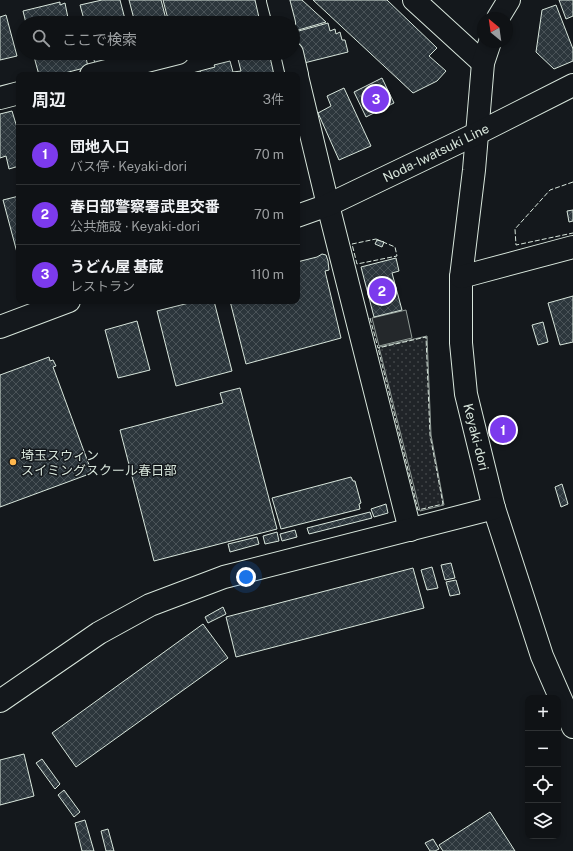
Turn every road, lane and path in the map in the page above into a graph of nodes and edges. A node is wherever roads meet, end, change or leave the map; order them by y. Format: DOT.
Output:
graph roads {
  1 [pos="278,0"];
  2 [pos="414,0"];
  3 [pos="509,0"];
  4 [pos="502,12"];
  5 [pos="282,16"];
  6 [pos="488,48"];
  7 [pos="150,60"];
  8 [pos="294,60"];
  9 [pos="483,63"];
  10 [pos="103,72"];
  11 [pos="296,72"];
  12 [pos="573,85"];
  13 [pos="300,88"];
  14 [pos="16,94"];
  15 [pos="0,98"];
  16 [pos="478,133"];
  17 [pos="328,205"];
  18 [pos="300,215"];
  19 [pos="573,247"];
  20 [pos="461,277"];
  21 [pos="61,304"];
  22 [pos="0,327"];
  23 [pos="494,508"];
  24 [pos="410,530"];
  25 [pos="0,701"];
  26 [pos="573,727"];
  1 -- 5 [label="street"];
  2 -- 9 [label="street"];
  3 -- 4 [label="street"];
  6 -- 9 [label="street, Keyaki-dori"];
  7 -- 10 [label="street"];
  8 -- 11 [label="street"];
  9 -- 16 [label="street, Keyaki-dori"];
  12 -- 16 [label="street, Noda-Iwatsuki Line"];
  13 -- 17 [label="street"];
  14 -- 15 [label="street"];
  16 -- 17 [label="street, Noda-Iwatsuki Line"];
  16 -- 20 [label="street, Keyaki-dori"];
  17 -- 18 [label="street, Noda-Iwatsuki Line"];
  17 -- 24 [label="street"];
  19 -- 20 [label="street"];
  20 -- 23 [label="street, Keyaki-dori"];
  21 -- 22 [label="street"];
  23 -- 24 [label="street"];
  23 -- 26 [label="street, Keyaki-dori"];
  24 -- 25 [label="street"];
}
